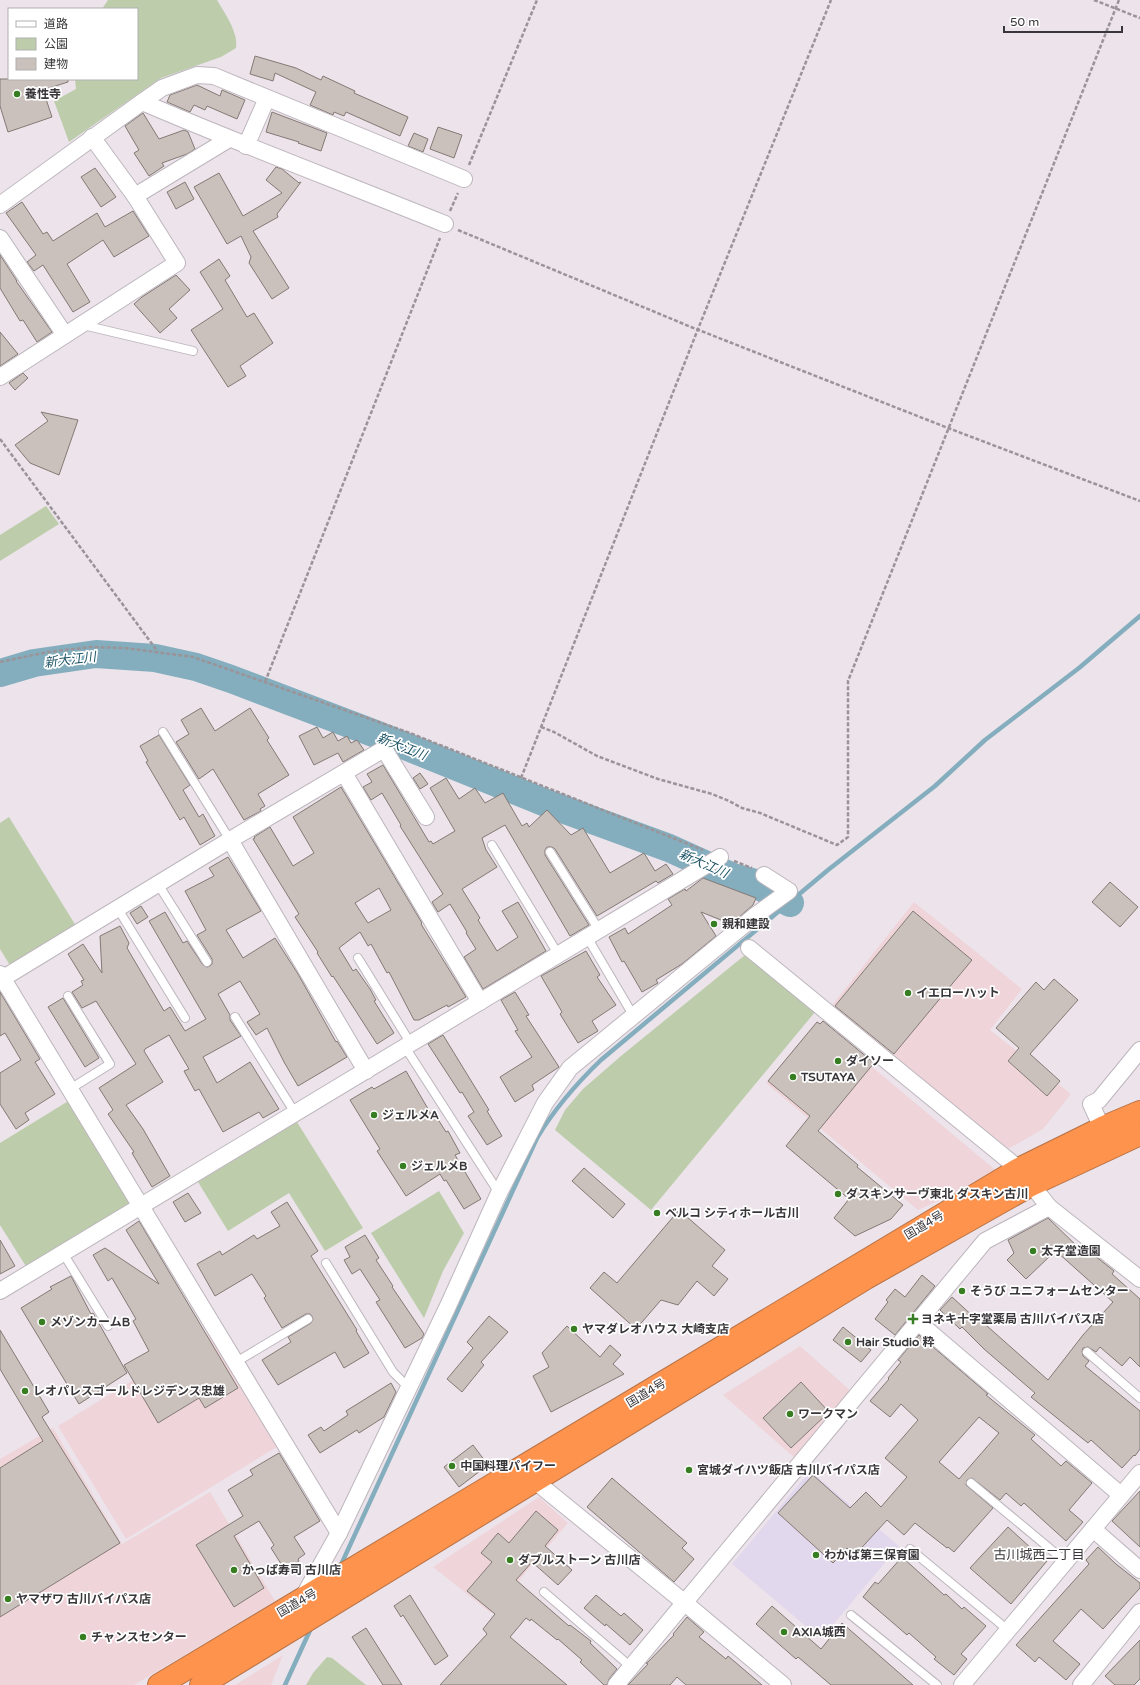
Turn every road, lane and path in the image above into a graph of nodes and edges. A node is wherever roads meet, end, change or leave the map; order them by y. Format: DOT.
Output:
graph roads {
  1 [pos="537,0"];
  2 [pos="830,0"];
  3 [pos="1094,0"];
  4 [pos="1119,0"];
  5 [pos="1116,8"];
  6 [pos="1140,18"];
  7 [pos="267,98"];
  8 [pos="142,102"];
  9 [pos="92,137"];
  10 [pos="229,139"];
  11 [pos="246,146"];
  12 [pos="464,178"];
  13 [pos="135,196"];
  14 [pos="0,205"];
  15 [pos="445,224"];
  16 [pos="0,238"];
  17 [pos="81,325"];
  18 [pos="698,330"];
  19 [pos="65,335"];
  20 [pos="193,351"];
  21 [pos="0,377"];
  22 [pos="948,428"];
  23 [pos="0,439"];
  24 [pos="1140,502"];
  25 [pos="158,652"];
  26 [pos="265,682"];
  27 [pos="541,727"];
  28 [pos="163,732"];
  29 [pos="344,773"];
  30 [pos="521,778"];
  31 [pos="426,817"];
  32 [pos="230,840"];
  33 [pos="492,845"];
  34 [pos="550,852"];
  35 [pos="719,857"];
  36 [pos="764,875"];
  37 [pos="158,884"];
  38 [pos="118,909"];
  39 [pos="593,933"];
  40 [pos="749,948"];
  41 [pos="558,954"];
  42 [pos="358,958"];
  43 [pos="207,962"];
  44 [pos="1,978"];
  45 [pos="68,996"];
  46 [pos="480,1002"];
  47 [pos="633,1015"];
  48 [pos="235,1017"];
  49 [pos="185,1018"];
  50 [pos="408,1045"];
  51 [pos="1140,1050"];
  52 [pos="366,1071"];
  53 [pos="70,1089"];
  54 [pos="1140,1112"];
  55 [pos="295,1113"];
  56 [pos="1102,1128"];
  57 [pos="1140,1134"];
  58 [pos="1025,1177"];
  59 [pos="499,1193"];
  60 [pos="141,1205"];
  61 [pos="1049,1207"];
  62 [pos="64,1252"];
  63 [pos="326,1263"];
  64 [pos="1140,1279"];
  65 [pos="0,1291"];
  66 [pos="308,1319"];
  67 [pos="918,1322"];
  68 [pos="108,1326"];
  69 [pos="1088,1352"];
  70 [pos="236,1362"];
  71 [pos="409,1388"];
  72 [pos="1140,1398"];
  73 [pos="1140,1473"];
  74 [pos="535,1481"];
  75 [pos="972,1483"];
  76 [pos="1121,1495"];
  77 [pos="1093,1529"];
  78 [pos="339,1533"];
  79 [pos="910,1549"];
  80 [pos="1066,1562"];
  81 [pos="1140,1570"];
  82 [pos="544,1592"];
  83 [pos="316,1600"];
  84 [pos="685,1603"];
  85 [pos="1140,1612"];
  86 [pos="851,1615"];
  87 [pos="1008,1630"];
  88 [pos="631,1667"];
  89 [pos="159,1685"];
  90 [pos="201,1685"];
  91 [pos="616,1685"];
  92 [pos="783,1685"];
  93 [pos="937,1685"];
  94 [pos="962,1685"];
  95 [pos="1081,1685"];
  1 -- 12 [label="path"];
  2 -- 18 [label="path"];
  3 -- 5 [label="path"];
  4 -- 5 [label="path"];
  5 -- 6 [label="path"];
  5 -- 22 [label="path"];
  7 -- 8 [label="street"];
  7 -- 11 [label="street"];
  7 -- 12 [label="street"];
  8 -- 9 [label="street"];
  8 -- 10 [label="street"];
  9 -- 13 [label="street"];
  9 -- 14 [label="street"];
  10 -- 11 [label="street"];
  10 -- 13 [label="street"];
  11 -- 15 [label="street"];
  12 -- 15 [label="path"];
  13 -- 17 [label="street"];
  15 -- 18 [label="path"];
  15 -- 26 [label="path"];
  16 -- 19 [label="street"];
  17 -- 19 [label="street"];
  17 -- 20 [label="lane"];
  18 -- 22 [label="path"];
  18 -- 27 [label="path"];
  19 -- 21 [label="street"];
  22 -- 24 [label="path"];
  22 -- 27 [label="path"];
  23 -- 25 [label="path"];
  27 -- 30 [label="path"];
  28 -- 32 [label="lane"];
  29 -- 31 [label="street"];
  29 -- 32 [label="street"];
  29 -- 46 [label="street"];
  32 -- 37 [label="street"];
  32 -- 52 [label="street"];
  33 -- 41 [label="lane"];
  34 -- 39 [label="lane"];
  35 -- 39 [label="street"];
  36 -- 47 [label="street"];
  37 -- 38 [label="street"];
  37 -- 43 [label="lane"];
  38 -- 44 [label="street"];
  38 -- 49 [label="lane"];
  39 -- 41 [label="street"];
  39 -- 47 [label="lane"];
  40 -- 58 [label="street"];
  41 -- 46 [label="street"];
  42 -- 50 [label="lane"];
  44 -- 53 [label="street"];
  45 -- 53 [label="lane"];
  46 -- 50 [label="street"];
  47 -- 59 [label="street"];
  48 -- 55 [label="lane"];
  50 -- 52 [label="street"];
  50 -- 59 [label="lane"];
  51 -- 56 [label="street"];
  52 -- 55 [label="street"];
  53 -- 60 [label="street"];
  54 -- 56 [label="highway, 国道4号"];
  55 -- 60 [label="street"];
  56 -- 58 [label="highway, 国道4号"];
  57 -- 58 [label="highway, 国道4号"];
  58 -- 61 [label="street"];
  58 -- 74 [label="highway, 国道4号"];
  58 -- 83 [label="highway, 国道4号"];
  59 -- 71 [label="street"];
  60 -- 62 [label="street"];
  60 -- 70 [label="street"];
  61 -- 64 [label="street"];
  61 -- 67 [label="street"];
  62 -- 65 [label="street"];
  62 -- 68 [label="lane"];
  63 -- 71 [label="lane"];
  66 -- 70 [label="lane"];
  67 -- 76 [label="street"];
  67 -- 84 [label="street"];
  69 -- 72 [label="lane"];
  70 -- 78 [label="street"];
  71 -- 78 [label="street"];
  73 -- 76 [label="street"];
  74 -- 83 [label="highway, 国道4号"];
  74 -- 84 [label="street"];
  75 -- 80 [label="lane"];
  76 -- 77 [label="street"];
  77 -- 80 [label="street"];
  77 -- 81 [label="street"];
  78 -- 83 [label="street"];
  79 -- 87 [label="lane"];
  80 -- 87 [label="street"];
  82 -- 88 [label="lane"];
  83 -- 89 [label="highway, 国道4号"];
  83 -- 90 [label="highway, 国道4号"];
  84 -- 88 [label="street"];
  84 -- 92 [label="street"];
  85 -- 95 [label="street"];
  86 -- 93 [label="lane"];
  87 -- 94 [label="street"];
  88 -- 91 [label="street"];
}
